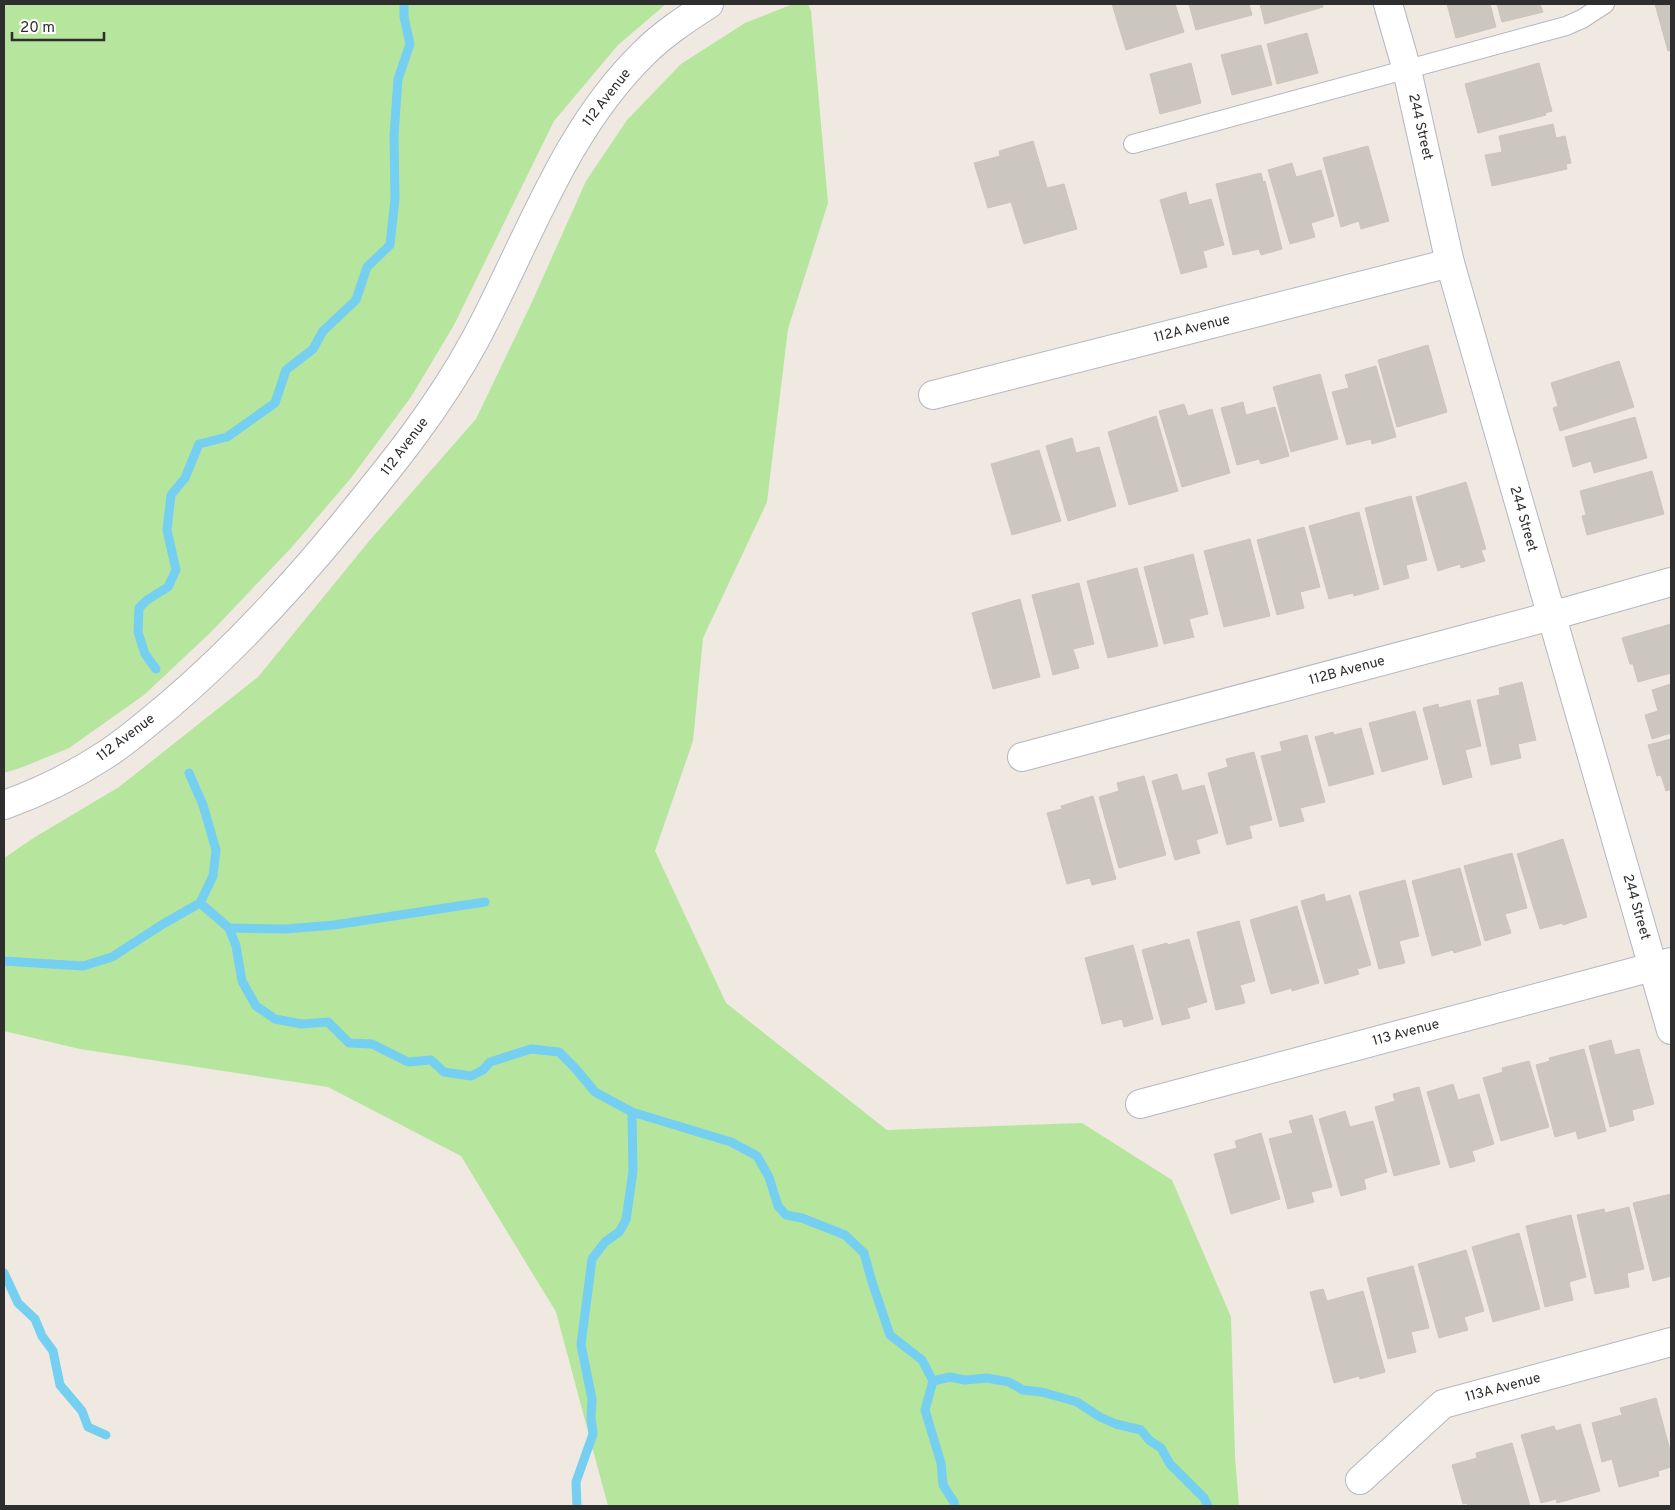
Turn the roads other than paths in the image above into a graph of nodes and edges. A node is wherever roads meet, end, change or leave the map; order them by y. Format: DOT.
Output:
graph roads {
  1 [pos="709,4"];
  2 [pos="1388,4"];
  3 [pos="1605,4"];
  4 [pos="1407,70"];
  5 [pos="1133,144"];
  6 [pos="1450,263"];
  7 [pos="933,395"];
  8 [pos="1671,582"];
  9 [pos="1551,616"];
  10 [pos="1022,757"];
  11 [pos="4,805"];
  12 [pos="1663,965"];
  13 [pos="1671,1030"];
  14 [pos="1140,1104"];
  15 [pos="1671,1342"];
  16 [pos="1360,1480"];
  1 -- 11 [label="street, 112 Avenue"];
  2 -- 4 [label="street, 244 Street"];
  3 -- 4 [label="lane"];
  4 -- 5 [label="lane"];
  4 -- 6 [label="street, 244 Street"];
  6 -- 7 [label="street, 112A Avenue"];
  6 -- 9 [label="street, 244 Street"];
  8 -- 9 [label="street, 112B Avenue"];
  9 -- 10 [label="street, 112B Avenue"];
  9 -- 12 [label="street, 244 Street"];
  12 -- 13 [label="street, 244 Street"];
  12 -- 14 [label="street, 113 Avenue"];
  15 -- 16 [label="street, 113A Avenue"];
}
